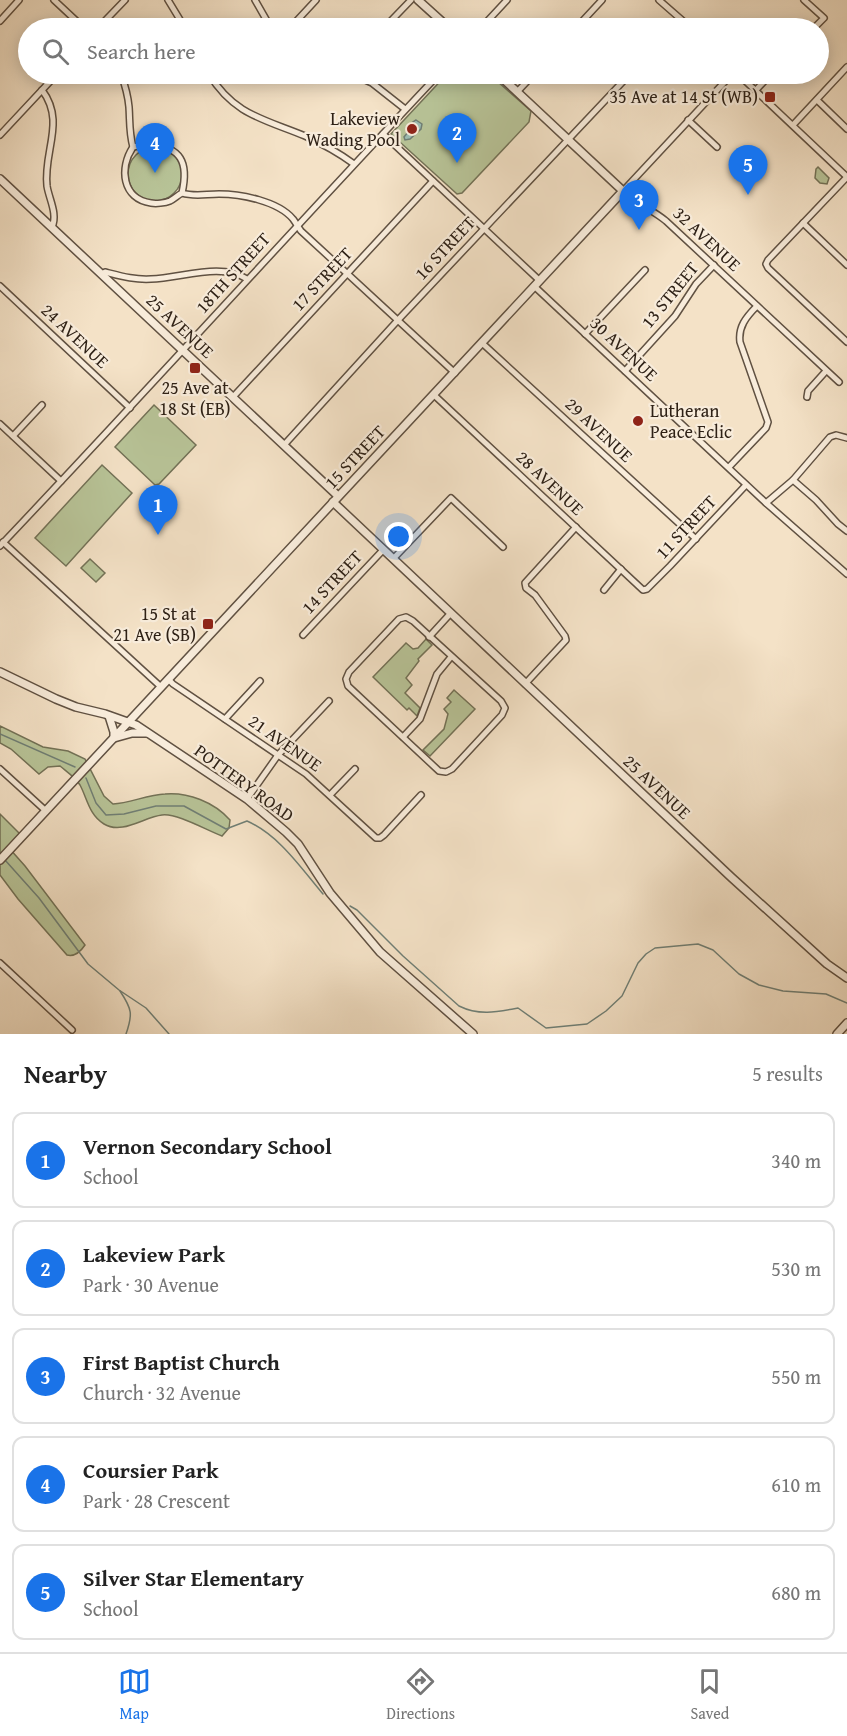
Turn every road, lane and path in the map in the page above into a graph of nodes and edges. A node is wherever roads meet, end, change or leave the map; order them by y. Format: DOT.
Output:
graph roads {
  1 [pos="19,0"];
  2 [pos="54,0"];
  3 [pos="125,0"];
  4 [pos="168,0"];
  5 [pos="255,0"];
  6 [pos="316,0"];
  7 [pos="411,0"];
  8 [pos="418,0"];
  9 [pos="507,0"];
  10 [pos="602,0"];
  11 [pos="659,0"];
  12 [pos="804,0"];
  13 [pos="73,18"];
  14 [pos="108,18"];
  15 [pos="178,18"];
  16 [pos="265,18"];
  17 [pos="299,18"];
  18 [pos="394,18"];
  19 [pos="438,18"];
  20 [pos="490,18"];
  21 [pos="585,18"];
  22 [pos="679,18"];
  23 [pos="824,18"];
  24 [pos="0,21"];
  25 [pos="847,67"];
  26 [pos="48,84"];
  27 [pos="124,84"];
  28 [pos="216,84"];
  29 [pos="373,84"];
  30 [pos="429,84"];
  31 [pos="509,84"];
  32 [pos="525,84"];
  33 [pos="620,84"];
  34 [pos="722,84"];
  35 [pos="749,84"];
  36 [pos="762,84"];
  37 [pos="42,90"];
  38 [pos="756,90"];
  39 [pos="517,92"];
  40 [pos="817,100"];
  41 [pos="405,109"];
  42 [pos="688,120"];
  43 [pos="793,125"];
  44 [pos="847,129"];
  45 [pos="383,134"];
  46 [pos="0,135"];
  47 [pos="568,139"];
  48 [pos="133,147"];
  49 [pos="717,147"];
  50 [pos="354,164"];
  51 [pos="847,177"];
  52 [pos="0,179"];
  53 [pos="433,181"];
  54 [pos="623,191"];
  55 [pos="182,193"];
  56 [pos="803,224"];
  57 [pos="52,226"];
  58 [pos="297,226"];
  59 [pos="484,229"];
  60 [pos="714,265"];
  61 [pos="847,265"];
  62 [pos="645,270"];
  63 [pos="102,273"];
  64 [pos="347,273"];
  65 [pos="247,279"];
  66 [pos="536,283"];
  67 [pos="0,286"];
  68 [pos="757,306"];
  69 [pos="398,320"];
  70 [pos="585,334"];
  71 [pos="847,342"];
  72 [pos="483,343"];
  73 [pos="183,350"];
  74 [pos="625,371"];
  75 [pos="826,371"];
  76 [pos="455,373"];
  77 [pos="839,382"];
  78 [pos="434,395"];
  79 [pos="233,397"];
  80 [pos="807,397"];
  81 [pos="42,405"];
  82 [pos="130,408"];
  83 [pos="0,424"];
  84 [pos="14,436"];
  85 [pos="847,438"];
  86 [pos="284,444"];
  87 [pos="729,468"];
  88 [pos="793,480"];
  89 [pos="61,481"];
  90 [pos="746,485"];
  91 [pos="336,499"];
  92 [pos="766,503"];
  93 [pos="576,527"];
  94 [pos="847,531"];
  95 [pos="696,539"];
  96 [pos="2,544"];
  97 [pos="502,547"];
  98 [pos="383,550"];
  99 [pos="393,559"];
  100 [pos="621,568"];
  101 [pos="847,574"];
  102 [pos="647,589"];
  103 [pos="604,590"];
  104 [pos="450,614"];
  105 [pos="303,635"];
  106 [pos="429,637"];
  107 [pos="451,657"];
  108 [pos="0,672"];
  109 [pos="168,679"];
  110 [pos="260,681"];
  111 [pos="525,684"];
  112 [pos="161,687"];
  113 [pos="329,700"];
  114 [pos="109,716"];
  115 [pos="225,719"];
  116 [pos="129,722"];
  117 [pos="149,734"];
  118 [pos="403,737"];
  119 [pos="114,738"];
  120 [pos="278,755"];
  121 [pos="0,769"];
  122 [pos="355,769"];
  123 [pos="330,795"];
  124 [pos="421,795"];
  125 [pos="247,799"];
  126 [pos="46,811"];
  127 [pos="0,860"];
  128 [pos="0,963"];
  129 [pos="847,978"];
  130 [pos="847,1023"];
  131 [pos="72,1030"];
  132 [pos="473,1034"];
  133 [pos="837,1034"];
  1 -- 24 [label="street"];
  2 -- 13 [label="street"];
  3 -- 14 [label="street"];
  4 -- 15 [label="street"];
  5 -- 16 [label="street"];
  6 -- 17 [label="street"];
  7 -- 18 [label="street"];
  8 -- 19 [label="street"];
  9 -- 20 [label="street"];
  10 -- 21 [label="street"];
  11 -- 22 [label="street"];
  12 -- 23 [label="street"];
  25 -- 40 [label="street"];
  26 -- 37 [label="street"];
  27 -- 48 [label="street"];
  28 -- 50 [label="street"];
  29 -- 41 [label="street"];
  30 -- 41 [label="street, 18TH STREET"];
  31 -- 39 [label="street, 32 AVENUE"];
  32 -- 39 [label="street"];
  33 -- 47 [label="street, 16 STREET"];
  34 -- 42 [label="street, 15 STREET"];
  35 -- 38 [label="street"];
  36 -- 38 [label="street"];
  37 -- 46 [label="street"];
  37 -- 57 [label="street"];
  38 -- 43 [label="street"];
  39 -- 47 [label="street, 32 AVENUE"];
  40 -- 43 [label="street"];
  40 -- 44 [label="street"];
  41 -- 45 [label="street, 18TH STREET"];
  42 -- 49 [label="street"];
  42 -- 54 [label="street, 15 STREET"];
  43 -- 51 [label="street"];
  45 -- 50 [label="street, 18TH STREET"];
  45 -- 53 [label="street, 30 AVENUE"];
  47 -- 54 [label="street, 32 AVENUE"];
  47 -- 59 [label="street, 16 STREET"];
  48 -- 55 [label="street"];
  48 -- 55 [label="street"];
  50 -- 58 [label="street, 18TH STREET"];
  51 -- 56 [label="street"];
  52 -- 57 [label="street, 25 AVENUE"];
  53 -- 59 [label="street, 30 AVENUE"];
  53 -- 64 [label="street, 17 STREET"];
  54 -- 60 [label="street, 32 AVENUE"];
  54 -- 66 [label="street, 15 STREET"];
  55 -- 58 [label="street"];
  56 -- 61 [label="street"];
  56 -- 71 [label="street"];
  57 -- 63 [label="street, 25 AVENUE"];
  58 -- 64 [label="street"];
  58 -- 65 [label="street, 18TH STREET"];
  59 -- 66 [label="street, 30 AVENUE"];
  59 -- 69 [label="street, 16 STREET"];
  60 -- 68 [label="street, 32 AVENUE"];
  60 -- 74 [label="street, 13 STREET"];
  62 -- 70 [label="street"];
  63 -- 65 [label="street"];
  63 -- 73 [label="street, 25 AVENUE"];
  64 -- 69 [label="street"];
  64 -- 79 [label="street, 17 STREET"];
  65 -- 73 [label="street, 18TH STREET"];
  66 -- 70 [label="street, 30 AVENUE"];
  66 -- 72 [label="street, 15 STREET"];
  67 -- 82 [label="street, 24 AVENUE"];
  68 -- 75 [label="street, 32 AVENUE"];
  68 -- 87 [label="street"];
  69 -- 76 [label="street"];
  69 -- 86 [label="street, 16 STREET"];
  70 -- 74 [label="street, 30 AVENUE"];
  72 -- 76 [label="street, 15 STREET"];
  72 -- 95 [label="street, 29 AVENUE"];
  73 -- 79 [label="street, 25 AVENUE"];
  73 -- 82 [label="street, 18TH STREET"];
  74 -- 87 [label="street, 30 AVENUE"];
  75 -- 77 [label="street, 32 AVENUE"];
  75 -- 80 [label="street"];
  76 -- 78 [label="street, 15 STREET"];
  78 -- 91 [label="street, 15 STREET"];
  78 -- 93 [label="street, 28 AVENUE"];
  79 -- 86 [label="street, 25 AVENUE"];
  81 -- 84 [label="street"];
  82 -- 89 [label="street, 18TH STREET"];
  83 -- 84 [label="street"];
  84 -- 89 [label="street"];
  85 -- 88 [label="street"];
  86 -- 91 [label="street, 25 AVENUE"];
  87 -- 90 [label="street, 30 AVENUE"];
  88 -- 92 [label="street"];
  88 -- 94 [label="street"];
  89 -- 96 [label="street, 18TH STREET"];
  90 -- 92 [label="street, 30 AVENUE"];
  90 -- 95 [label="street, 11 STREET"];
  91 -- 98 [label="street, 25 AVENUE"];
  91 -- 109 [label="street, 15 STREET"];
  92 -- 101 [label="street, 30 AVENUE"];
  93 -- 100 [label="street, 28 AVENUE"];
  93 -- 111 [label="street"];
  95 -- 102 [label="street, 11 STREET"];
  96 -- 112 [label="street"];
  97 -- 99 [label="street, 14 STREET"];
  98 -- 99 [label="street, 25 AVENUE"];
  98 -- 105 [label="street, 14 STREET"];
  99 -- 104 [label="street, 25 AVENUE"];
  100 -- 102 [label="street, 28 AVENUE"];
  100 -- 103 [label="street"];
  104 -- 106 [label="street"];
  104 -- 111 [label="street, 25 AVENUE"];
  106 -- 107 [label="street"];
  106 -- 118 [label="street"];
  107 -- 118 [label="street"];
  107 -- 118 [label="street"];
  108 -- 114 [label="street, POTTERY ROAD"];
  109 -- 112 [label="street, 15 STREET"];
  109 -- 115 [label="street, 21 AVENUE"];
  110 -- 115 [label="street"];
  111 -- 129 [label="street, 25 AVENUE"];
  112 -- 116 [label="street, 15 STREET"];
  113 -- 120 [label="street"];
  114 -- 116 [label="street, POTTERY ROAD"];
  114 -- 119 [label="street"];
  115 -- 120 [label="street, 21 AVENUE"];
  116 -- 117 [label="street, POTTERY ROAD"];
  116 -- 119 [label="street, 15 STREET"];
  117 -- 119 [label="street"];
  117 -- 125 [label="street, POTTERY ROAD"];
  119 -- 126 [label="street, 15 STREET"];
  120 -- 123 [label="street, 21 AVENUE"];
  120 -- 125 [label="street"];
  121 -- 126 [label="street"];
  122 -- 123 [label="street"];
  123 -- 124 [label="street, 21 AVENUE"];
  125 -- 132 [label="street, POTTERY ROAD"];
  126 -- 127 [label="street, 15 STREET"];
  128 -- 131 [label="street"];
  130 -- 133 [label="street"];
}
